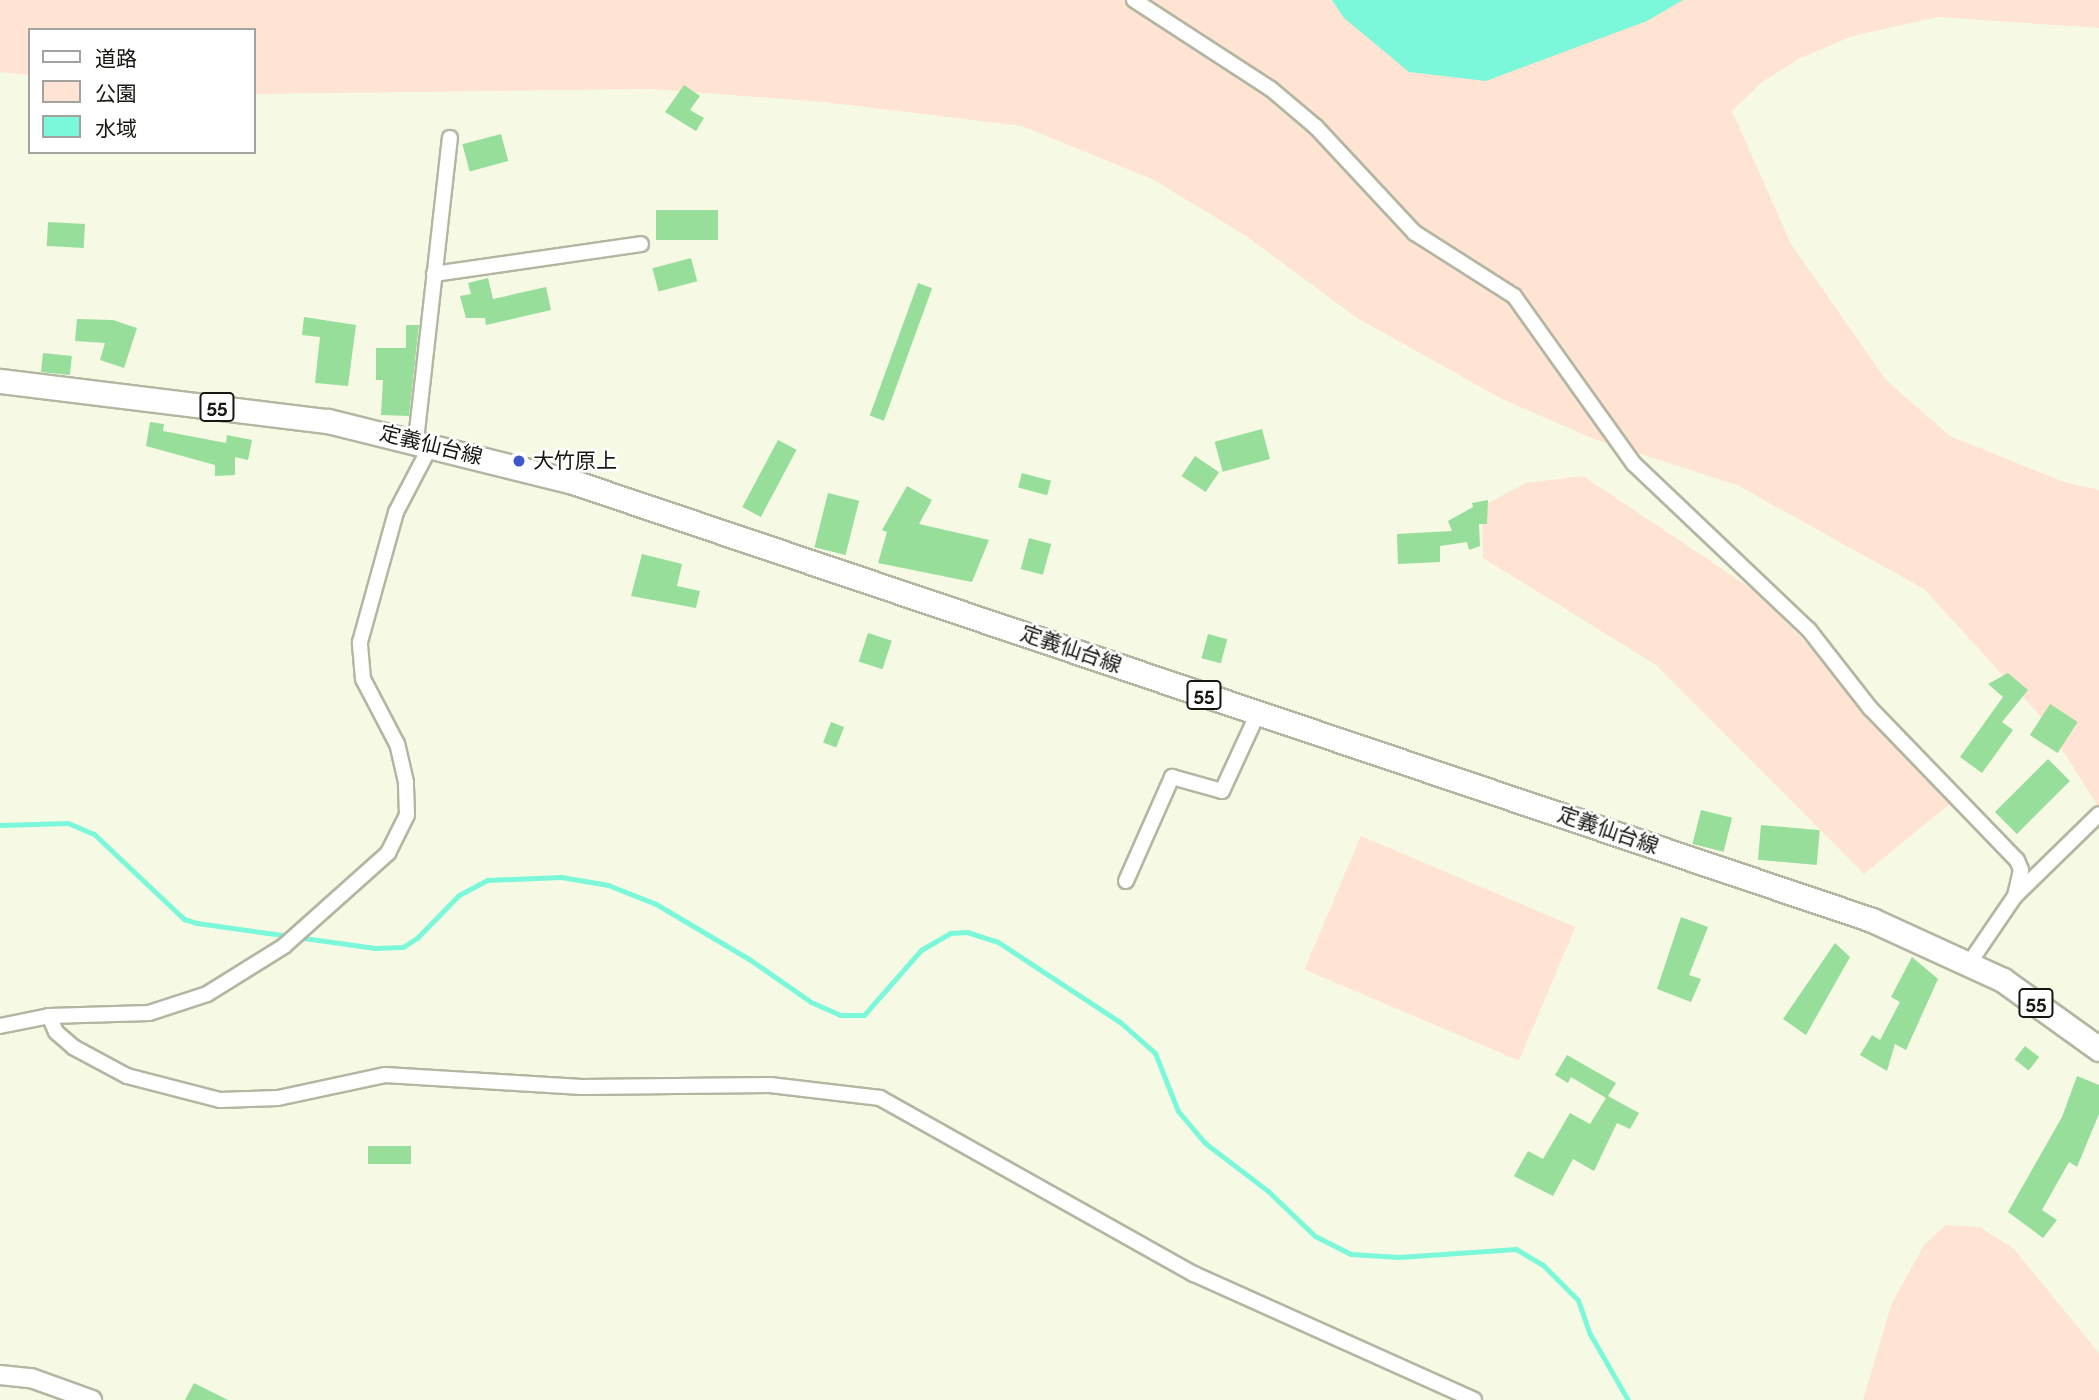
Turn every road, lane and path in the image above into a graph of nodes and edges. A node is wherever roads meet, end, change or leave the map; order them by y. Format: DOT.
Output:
graph roads {
  1 [pos="1134,0"];
  2 [pos="450,138"];
  3 [pos="641,244"];
  4 [pos="433,274"];
  5 [pos="0,381"];
  6 [pos="424,442"];
  7 [pos="1258,713"];
  8 [pos="2099,814"];
  9 [pos="1126,881"];
  10 [pos="2015,896"];
  11 [pos="1970,962"];
  12 [pos="49,1016"];
  13 [pos="0,1026"];
  14 [pos="2099,1049"];
  15 [pos="0,1375"];
  16 [pos="92,1400"];
  17 [pos="1474,1400"];
  1 -- 10 [label="street"];
  2 -- 4 [label="street"];
  3 -- 4 [label="street"];
  4 -- 6 [label="street"];
  5 -- 6 [label="main road, 定義仙台線 / 55"];
  6 -- 7 [label="main road, 定義仙台線 / 55"];
  6 -- 12 [label="street"];
  7 -- 9 [label="street"];
  7 -- 11 [label="main road, 定義仙台線 / 55"];
  8 -- 10 [label="street"];
  10 -- 11 [label="street"];
  11 -- 14 [label="main road, 定義仙台線 / 55"];
  12 -- 13 [label="street"];
  12 -- 17 [label="street"];
  15 -- 16 [label="street"];
}
